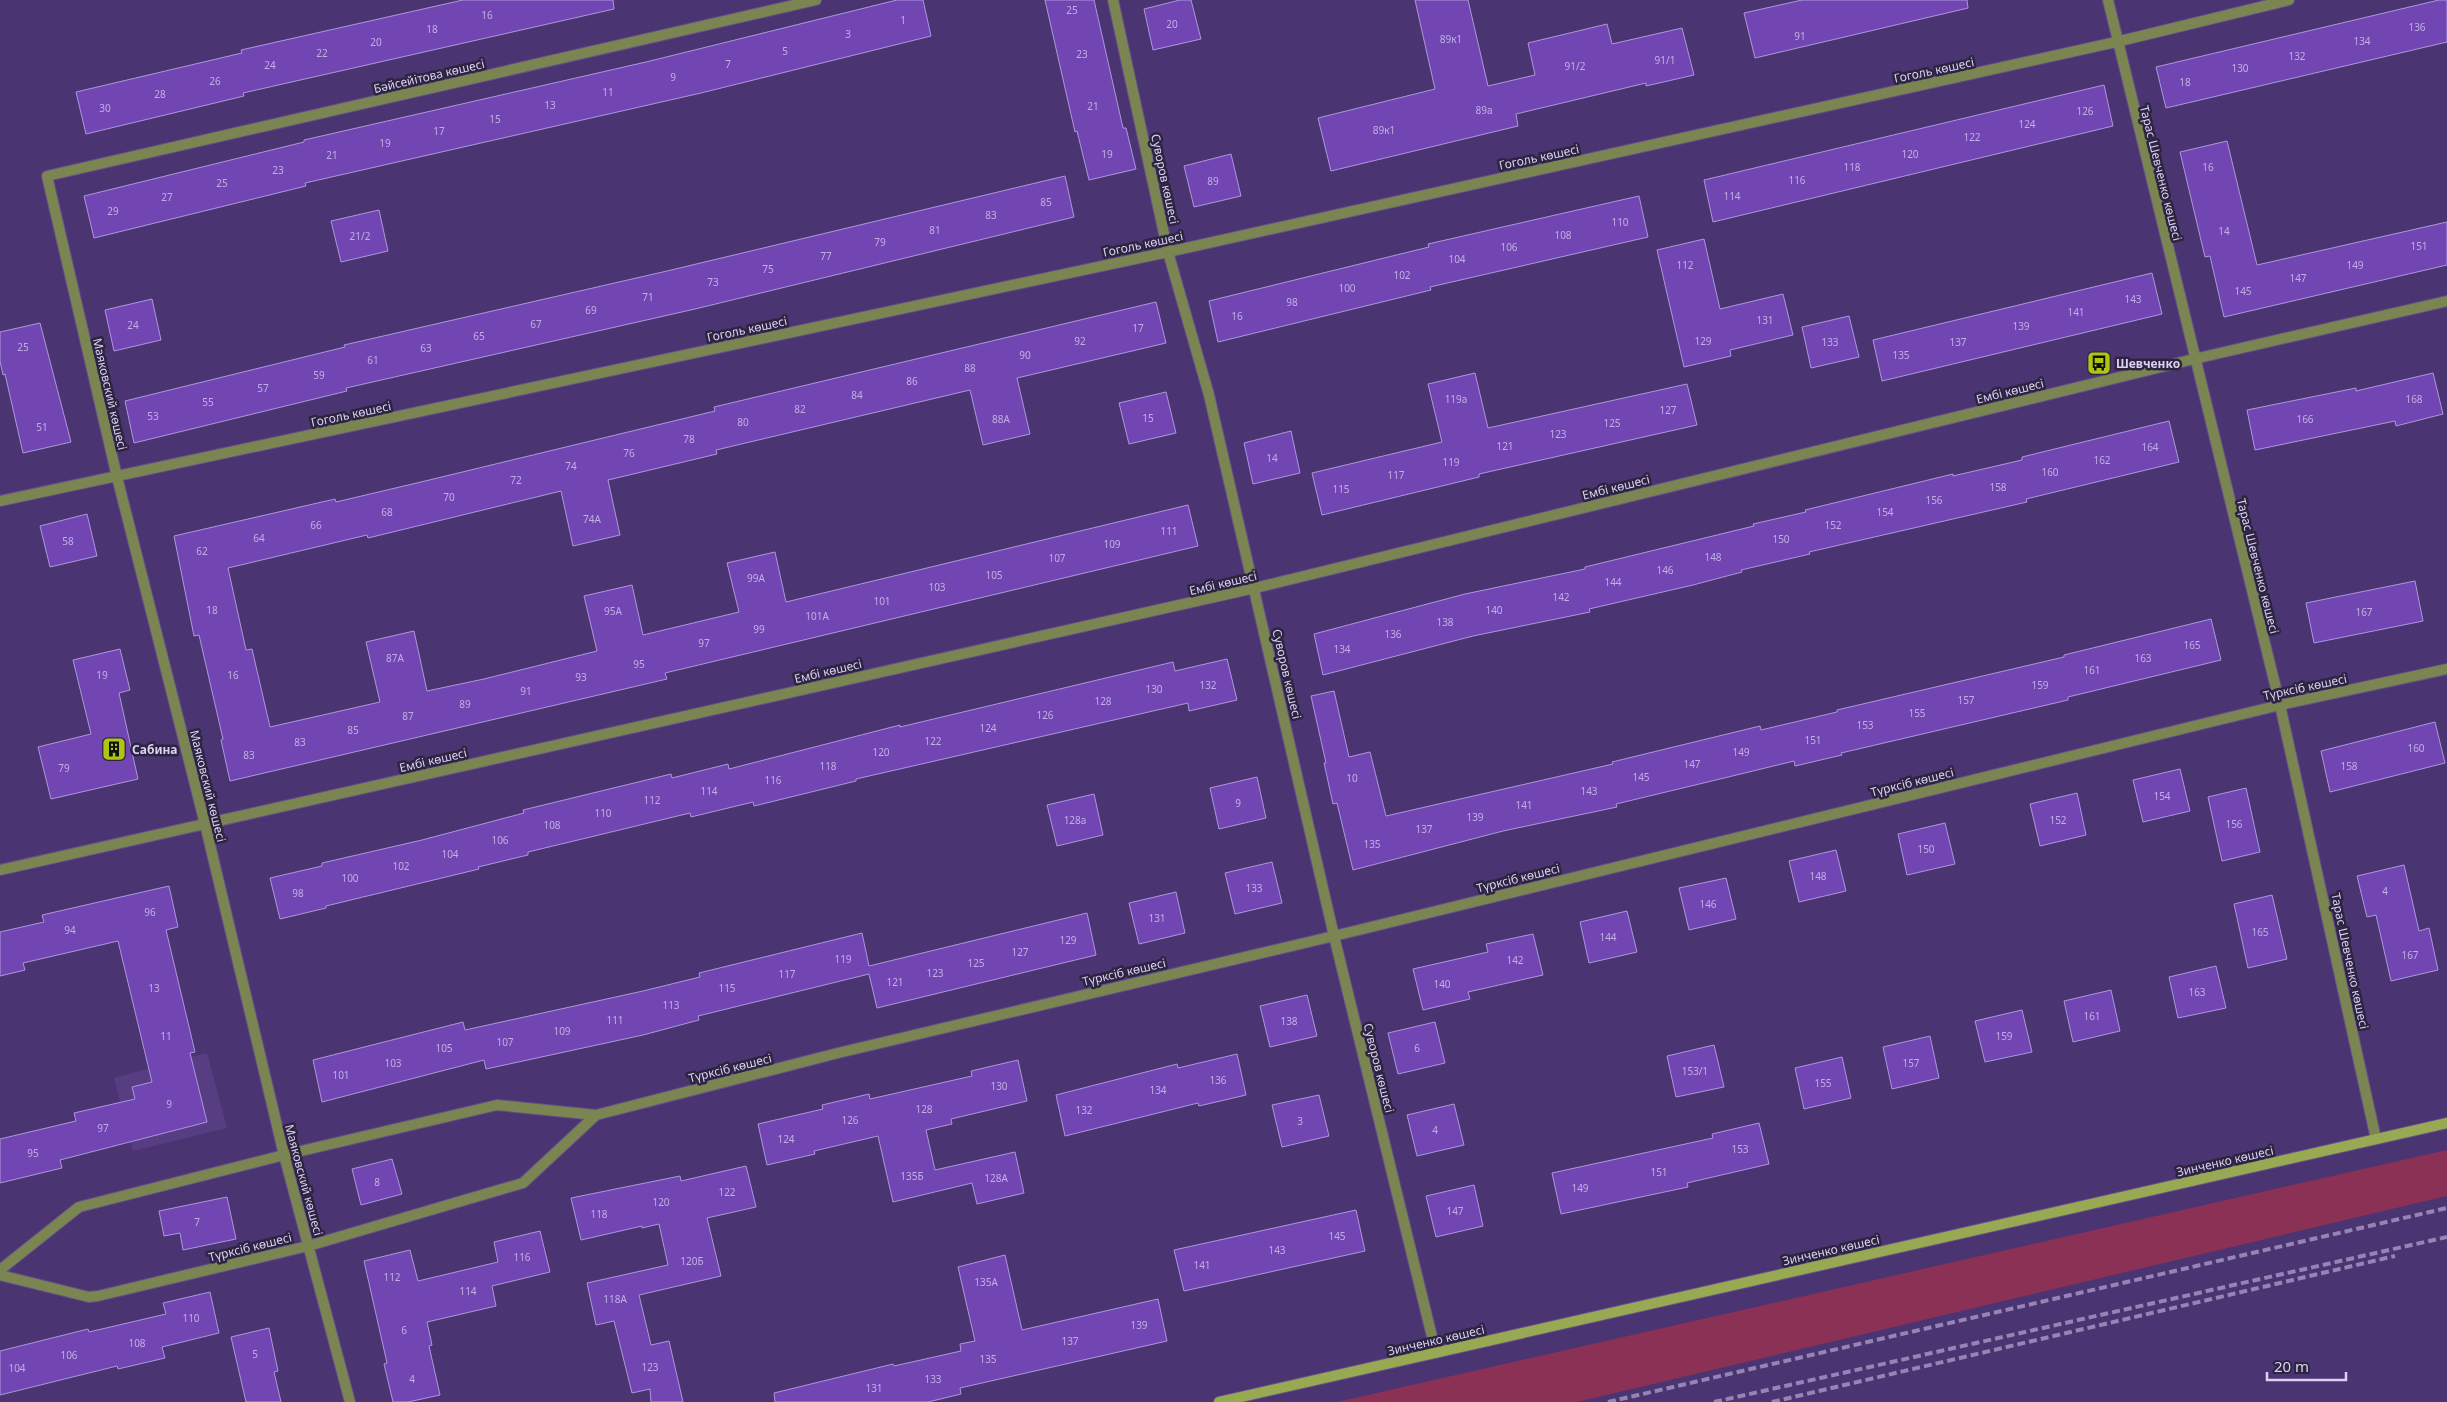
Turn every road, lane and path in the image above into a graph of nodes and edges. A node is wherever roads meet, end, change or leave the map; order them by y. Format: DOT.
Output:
graph roads {
  1 [pos="816,0"];
  2 [pos="1113,0"];
  3 [pos="2108,0"];
  4 [pos="2289,0"];
  5 [pos="2116,42"];
  6 [pos="47,176"];
  7 [pos="1168,252"];
  8 [pos="2447,301"];
  9 [pos="2194,359"];
  10 [pos="117,477"];
  11 [pos="0,501"];
  12 [pos="1255,588"];
  13 [pos="2447,669"];
  14 [pos="2280,705"];
  15 [pos="205,824"];
  16 [pos="0,870"];
  17 [pos="1334,936"];
  18 [pos="596,1115"];
  19 [pos="2447,1123"];
  20 [pos="2376,1139"];
  21 [pos="284,1155"];
  22 [pos="308,1246"];
  23 [pos="0,1270"];
  24 [pos="0,1275"];
  25 [pos="1436,1353"];
  26 [pos="350,1402"];
  27 [pos="1220,1402"];
  1 -- 6 [label="street, Бәйсейітова көшесі"];
  2 -- 7 [label="street, Суворов көшесі"];
  3 -- 5 [label="street, Тарас Шевченко көшесі"];
  4 -- 5 [label="street, Гоголь көшесі"];
  5 -- 7 [label="street, Гоголь көшесі"];
  5 -- 9 [label="street, Тарас Шевченко көшесі"];
  6 -- 10 [label="street, Маяковский көшесі"];
  7 -- 10 [label="street, Гоголь көшесі"];
  7 -- 12 [label="street, Суворов көшесі"];
  8 -- 9 [label="street, Ембі көшесі"];
  9 -- 12 [label="street, Ембі көшесі"];
  9 -- 14 [label="street, Тарас Шевченко көшесі"];
  10 -- 11 [label="street, Гоголь көшесі"];
  10 -- 15 [label="street, Маяковский көшесі"];
  12 -- 15 [label="street, Ембі көшесі"];
  12 -- 17 [label="street, Суворов көшесі"];
  13 -- 14 [label="street, Түрксіб көшесі"];
  14 -- 17 [label="street, Түрксіб көшесі"];
  14 -- 20 [label="street, Тарас Шевченко көшесі"];
  15 -- 16 [label="street, Ембі көшесі"];
  15 -- 21 [label="street, Маяковский көшесі"];
  17 -- 18 [label="street, Түрксіб көшесі"];
  17 -- 25 [label="street, Суворов көшесі"];
  18 -- 21 [label="street, Түрксіб көшесі"];
  18 -- 22 [label="street, Түрксіб көшесі"];
  19 -- 20 [label="main road, Зинченко көшесі"];
  20 -- 25 [label="main road, Зинченко көшесі"];
  21 -- 22 [label="street, Маяковский көшесі"];
  21 -- 23 [label="street, Түрксіб көшесі"];
  22 -- 24 [label="street, Түрксіб көшесі"];
  22 -- 26 [label="street, Маяковский көшесі"];
  25 -- 27 [label="main road, Зинченко көшесі"];
}
